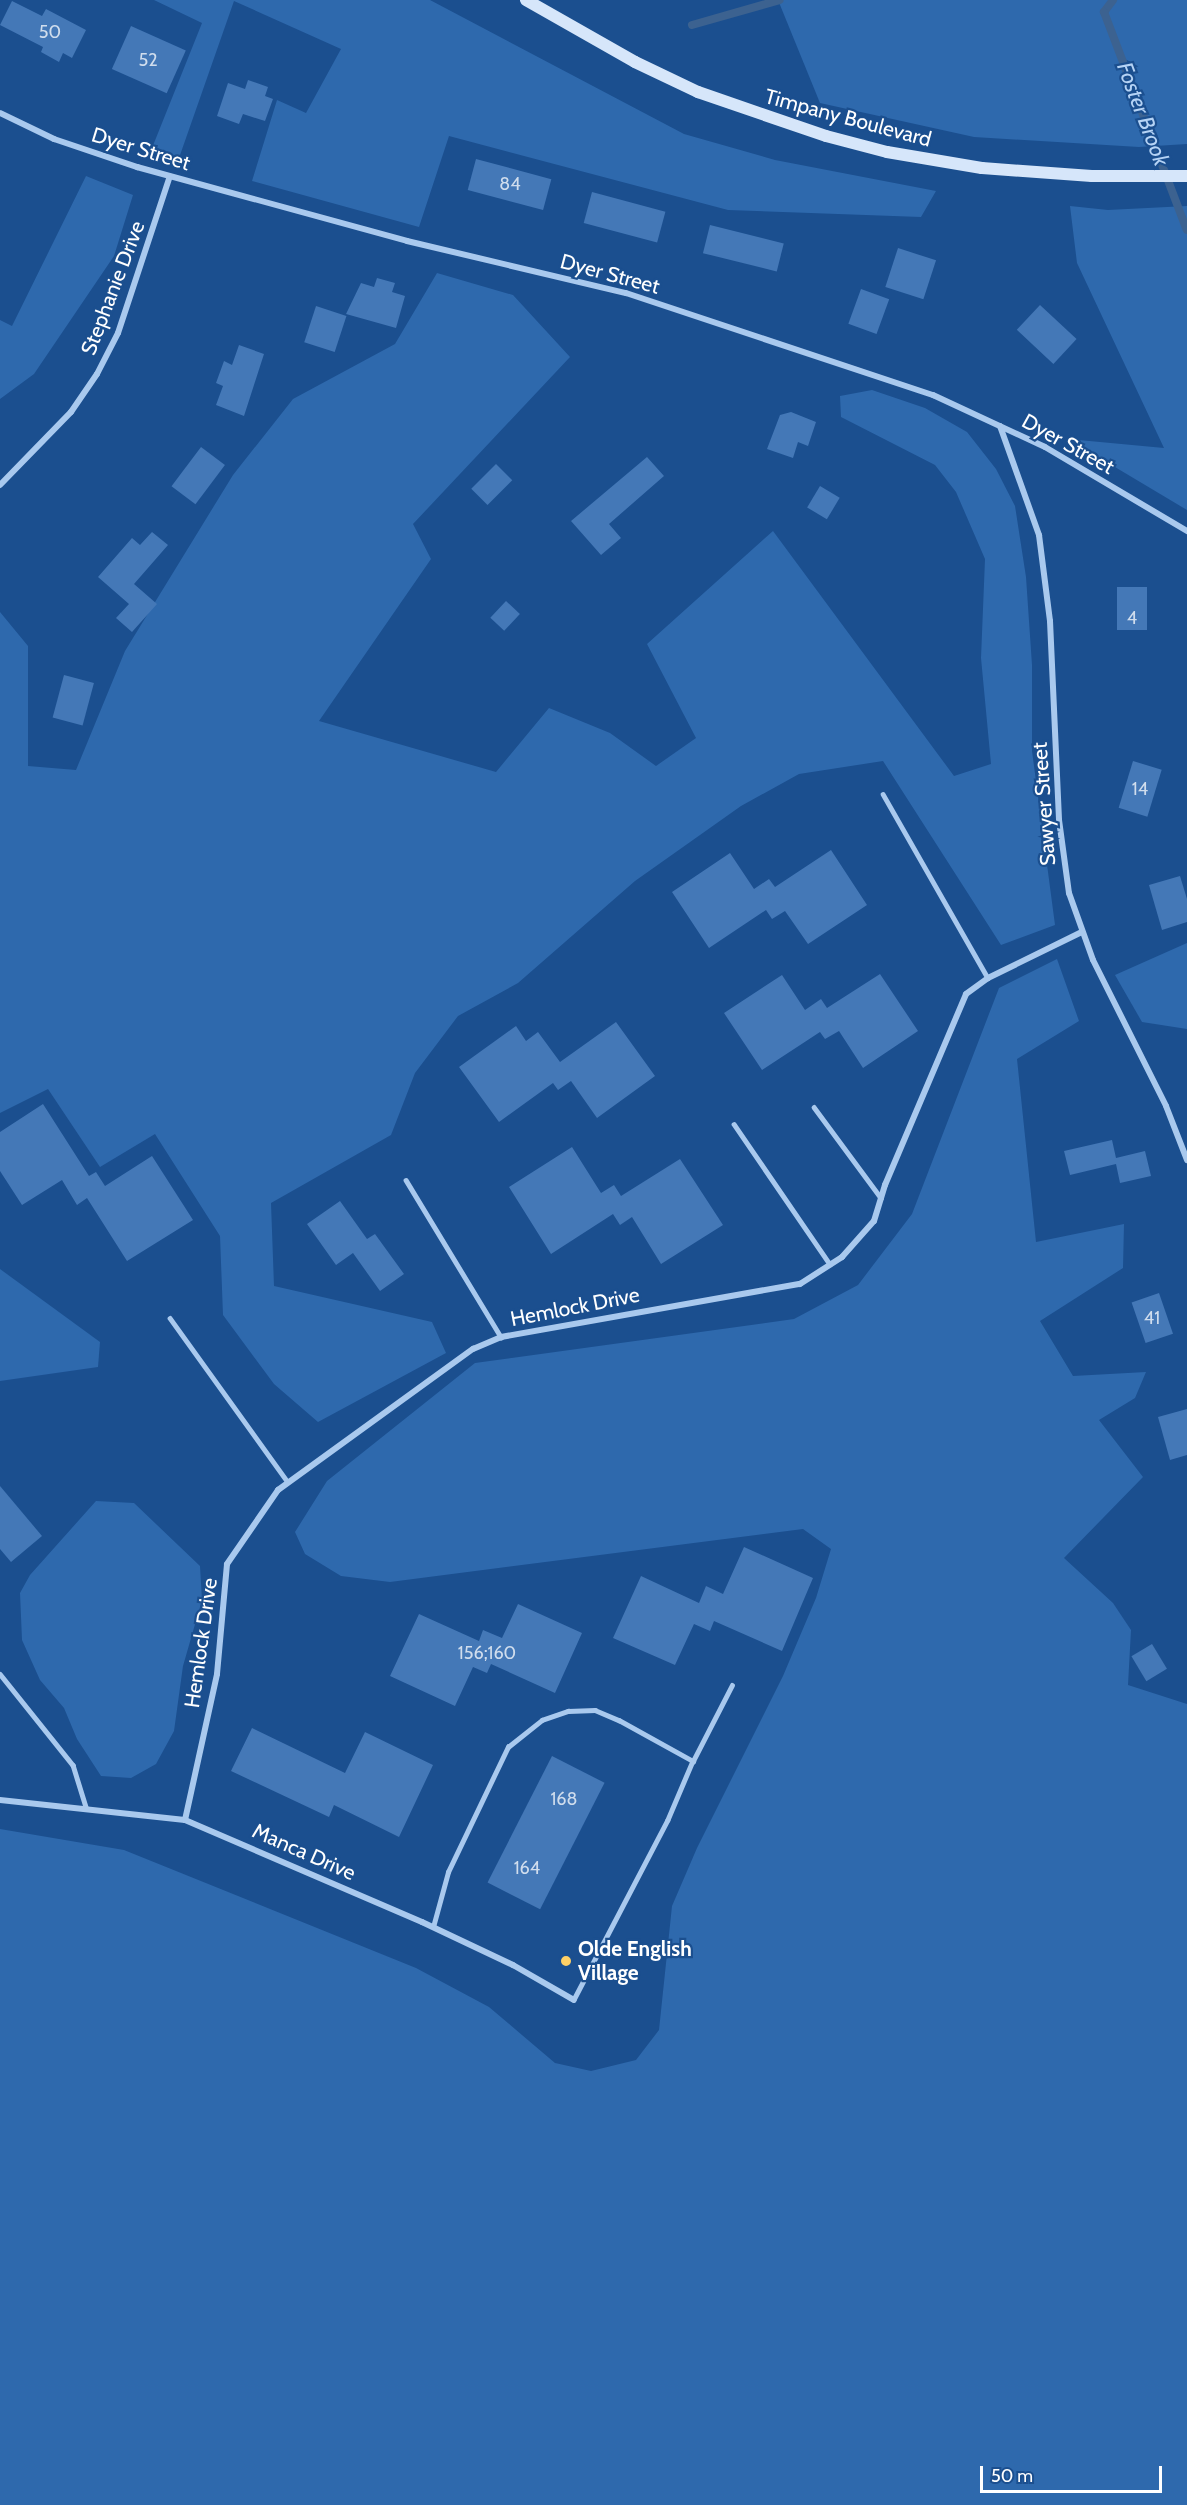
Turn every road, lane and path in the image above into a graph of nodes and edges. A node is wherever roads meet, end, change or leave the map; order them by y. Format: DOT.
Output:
graph roads {
  1 [pos="526,0"];
  2 [pos="0,113"];
  3 [pos="170,176"];
  4 [pos="1185,176"];
  5 [pos="1000,426"];
  6 [pos="0,485"];
  7 [pos="1187,531"];
  8 [pos="883,794"];
  9 [pos="1082,932"];
  10 [pos="988,978"];
  11 [pos="813,1107"];
  12 [pos="734,1124"];
  13 [pos="1187,1160"];
  14 [pos="406,1180"];
  15 [pos="881,1198"];
  16 [pos="830,1264"];
  17 [pos="170,1318"];
  18 [pos="501,1337"];
  19 [pos="288,1482"];
  20 [pos="0,1674"];
  21 [pos="732,1685"];
  22 [pos="693,1761"];
  23 [pos="0,1800"];
  24 [pos="86,1807"];
  25 [pos="185,1820"];
  26 [pos="433,1927"];
  27 [pos="574,2000"];
  1 -- 4 [label="main road, Timpany Boulevard"];
  2 -- 3 [label="street, Dyer Street"];
  3 -- 5 [label="street, Dyer Street"];
  3 -- 6 [label="street, Stephanie Drive"];
  5 -- 7 [label="street, Dyer Street"];
  5 -- 9 [label="street, Sawyer Street"];
  8 -- 10 [label="lane"];
  9 -- 10 [label="street, Hemlock Drive"];
  9 -- 13 [label="street, Sawyer Street"];
  10 -- 15 [label="street, Hemlock Drive"];
  11 -- 15 [label="lane"];
  12 -- 16 [label="lane"];
  14 -- 18 [label="lane"];
  15 -- 16 [label="street, Hemlock Drive"];
  16 -- 18 [label="street, Hemlock Drive"];
  17 -- 19 [label="lane"];
  18 -- 19 [label="street, Hemlock Drive"];
  19 -- 25 [label="street, Hemlock Drive"];
  20 -- 24 [label="lane"];
  21 -- 22 [label="lane"];
  22 -- 26 [label="lane"];
  22 -- 27 [label="lane"];
  23 -- 24 [label="street, Manca Drive"];
  24 -- 25 [label="street, Manca Drive"];
  25 -- 26 [label="street, Manca Drive"];
  26 -- 27 [label="street, Manca Drive"];
}
